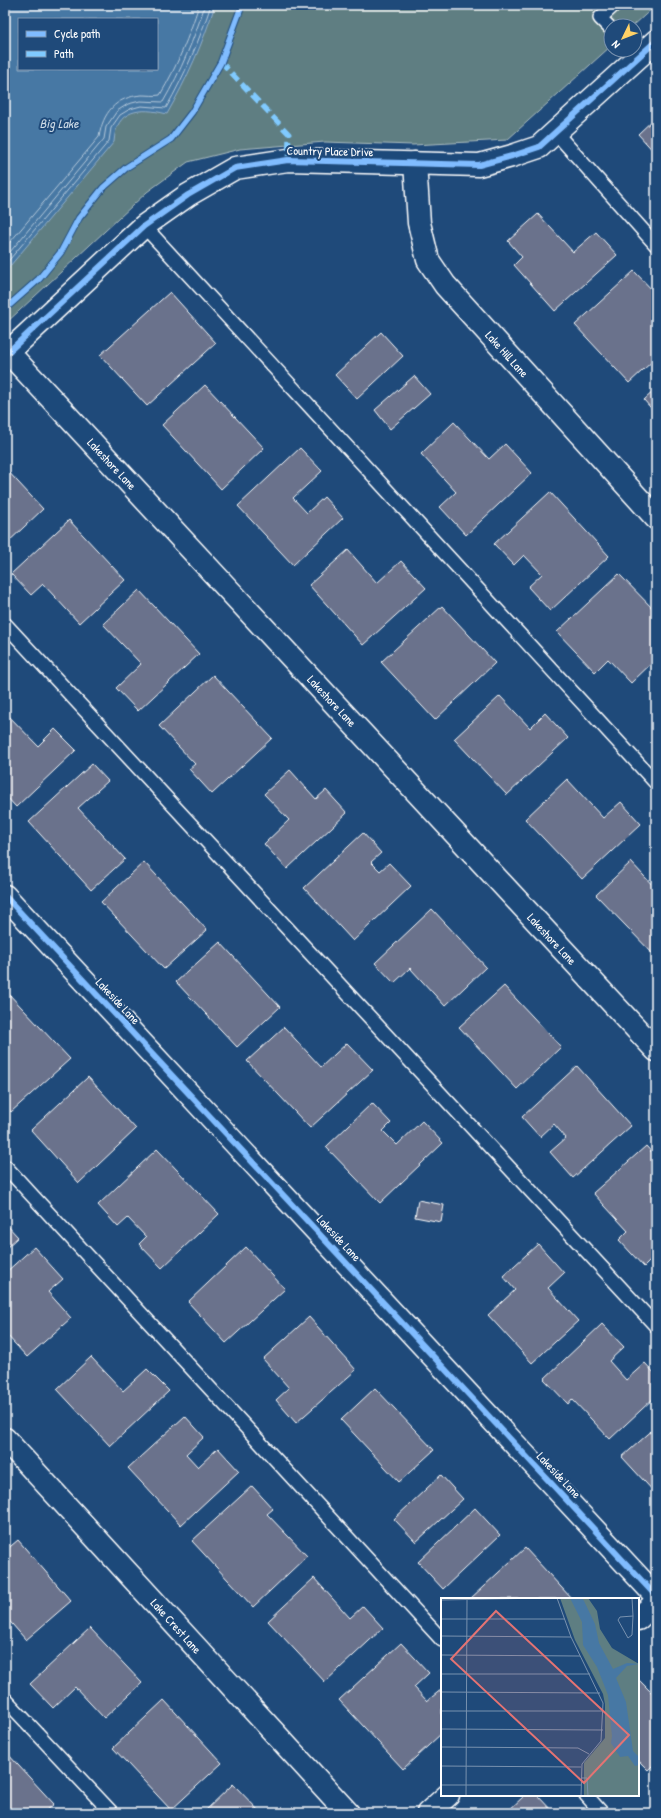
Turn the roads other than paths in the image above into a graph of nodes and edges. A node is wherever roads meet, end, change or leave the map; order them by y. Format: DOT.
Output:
graph roads {
  1 [pos="614,5"];
  2 [pos="603,21"];
  3 [pos="656,41"];
  4 [pos="643,48"];
  5 [pos="630,58"];
  6 [pos="556,133"];
  7 [pos="415,163"];
  8 [pos="144,226"];
  9 [pos="656,245"];
  10 [pos="7,353"];
  11 [pos="656,518"];
  12 [pos="5,624"];
  13 [pos="656,783"];
  14 [pos="5,896"];
  15 [pos="656,1050"];
  16 [pos="5,1166"];
  17 [pos="656,1326"];
  18 [pos="5,1439"];
  19 [pos="656,1596"];
  20 [pos="656,1602"];
  21 [pos="639,1618"];
  22 [pos="441,1639"];
  23 [pos="5,1699"];
  24 [pos="447,1796"];
  25 [pos="587,1796"];
  26 [pos="112,1813"];
  27 [pos="348,1813"];
  28 [pos="428,1813"];
  29 [pos="602,1813"];
  1 -- 2 [label="lane"];
  3 -- 4 [label="street, Country Place Drive"];
  5 -- 6 [label="street, Country Place Drive"];
  6 -- 7 [label="street, Country Place Drive"];
  6 -- 9 [label="lane"];
  7 -- 8 [label="street, Country Place Drive"];
  7 -- 11 [label="street, Lake Hill Lane"];
  8 -- 10 [label="street, Country Place Drive"];
  8 -- 13 [label="lane"];
  10 -- 15 [label="street, Lakeshore Lane"];
  12 -- 17 [label="lane"];
  14 -- 19 [label="street, Lakeside Lane"];
  16 -- 22 [label="lane"];
  18 -- 27 [label="street, Lake Crest Lane"];
  20 -- 21 [label="street"];
  23 -- 26 [label="lane"];
  24 -- 28 [label="street"];
  25 -- 29 [label="lane"];
}
